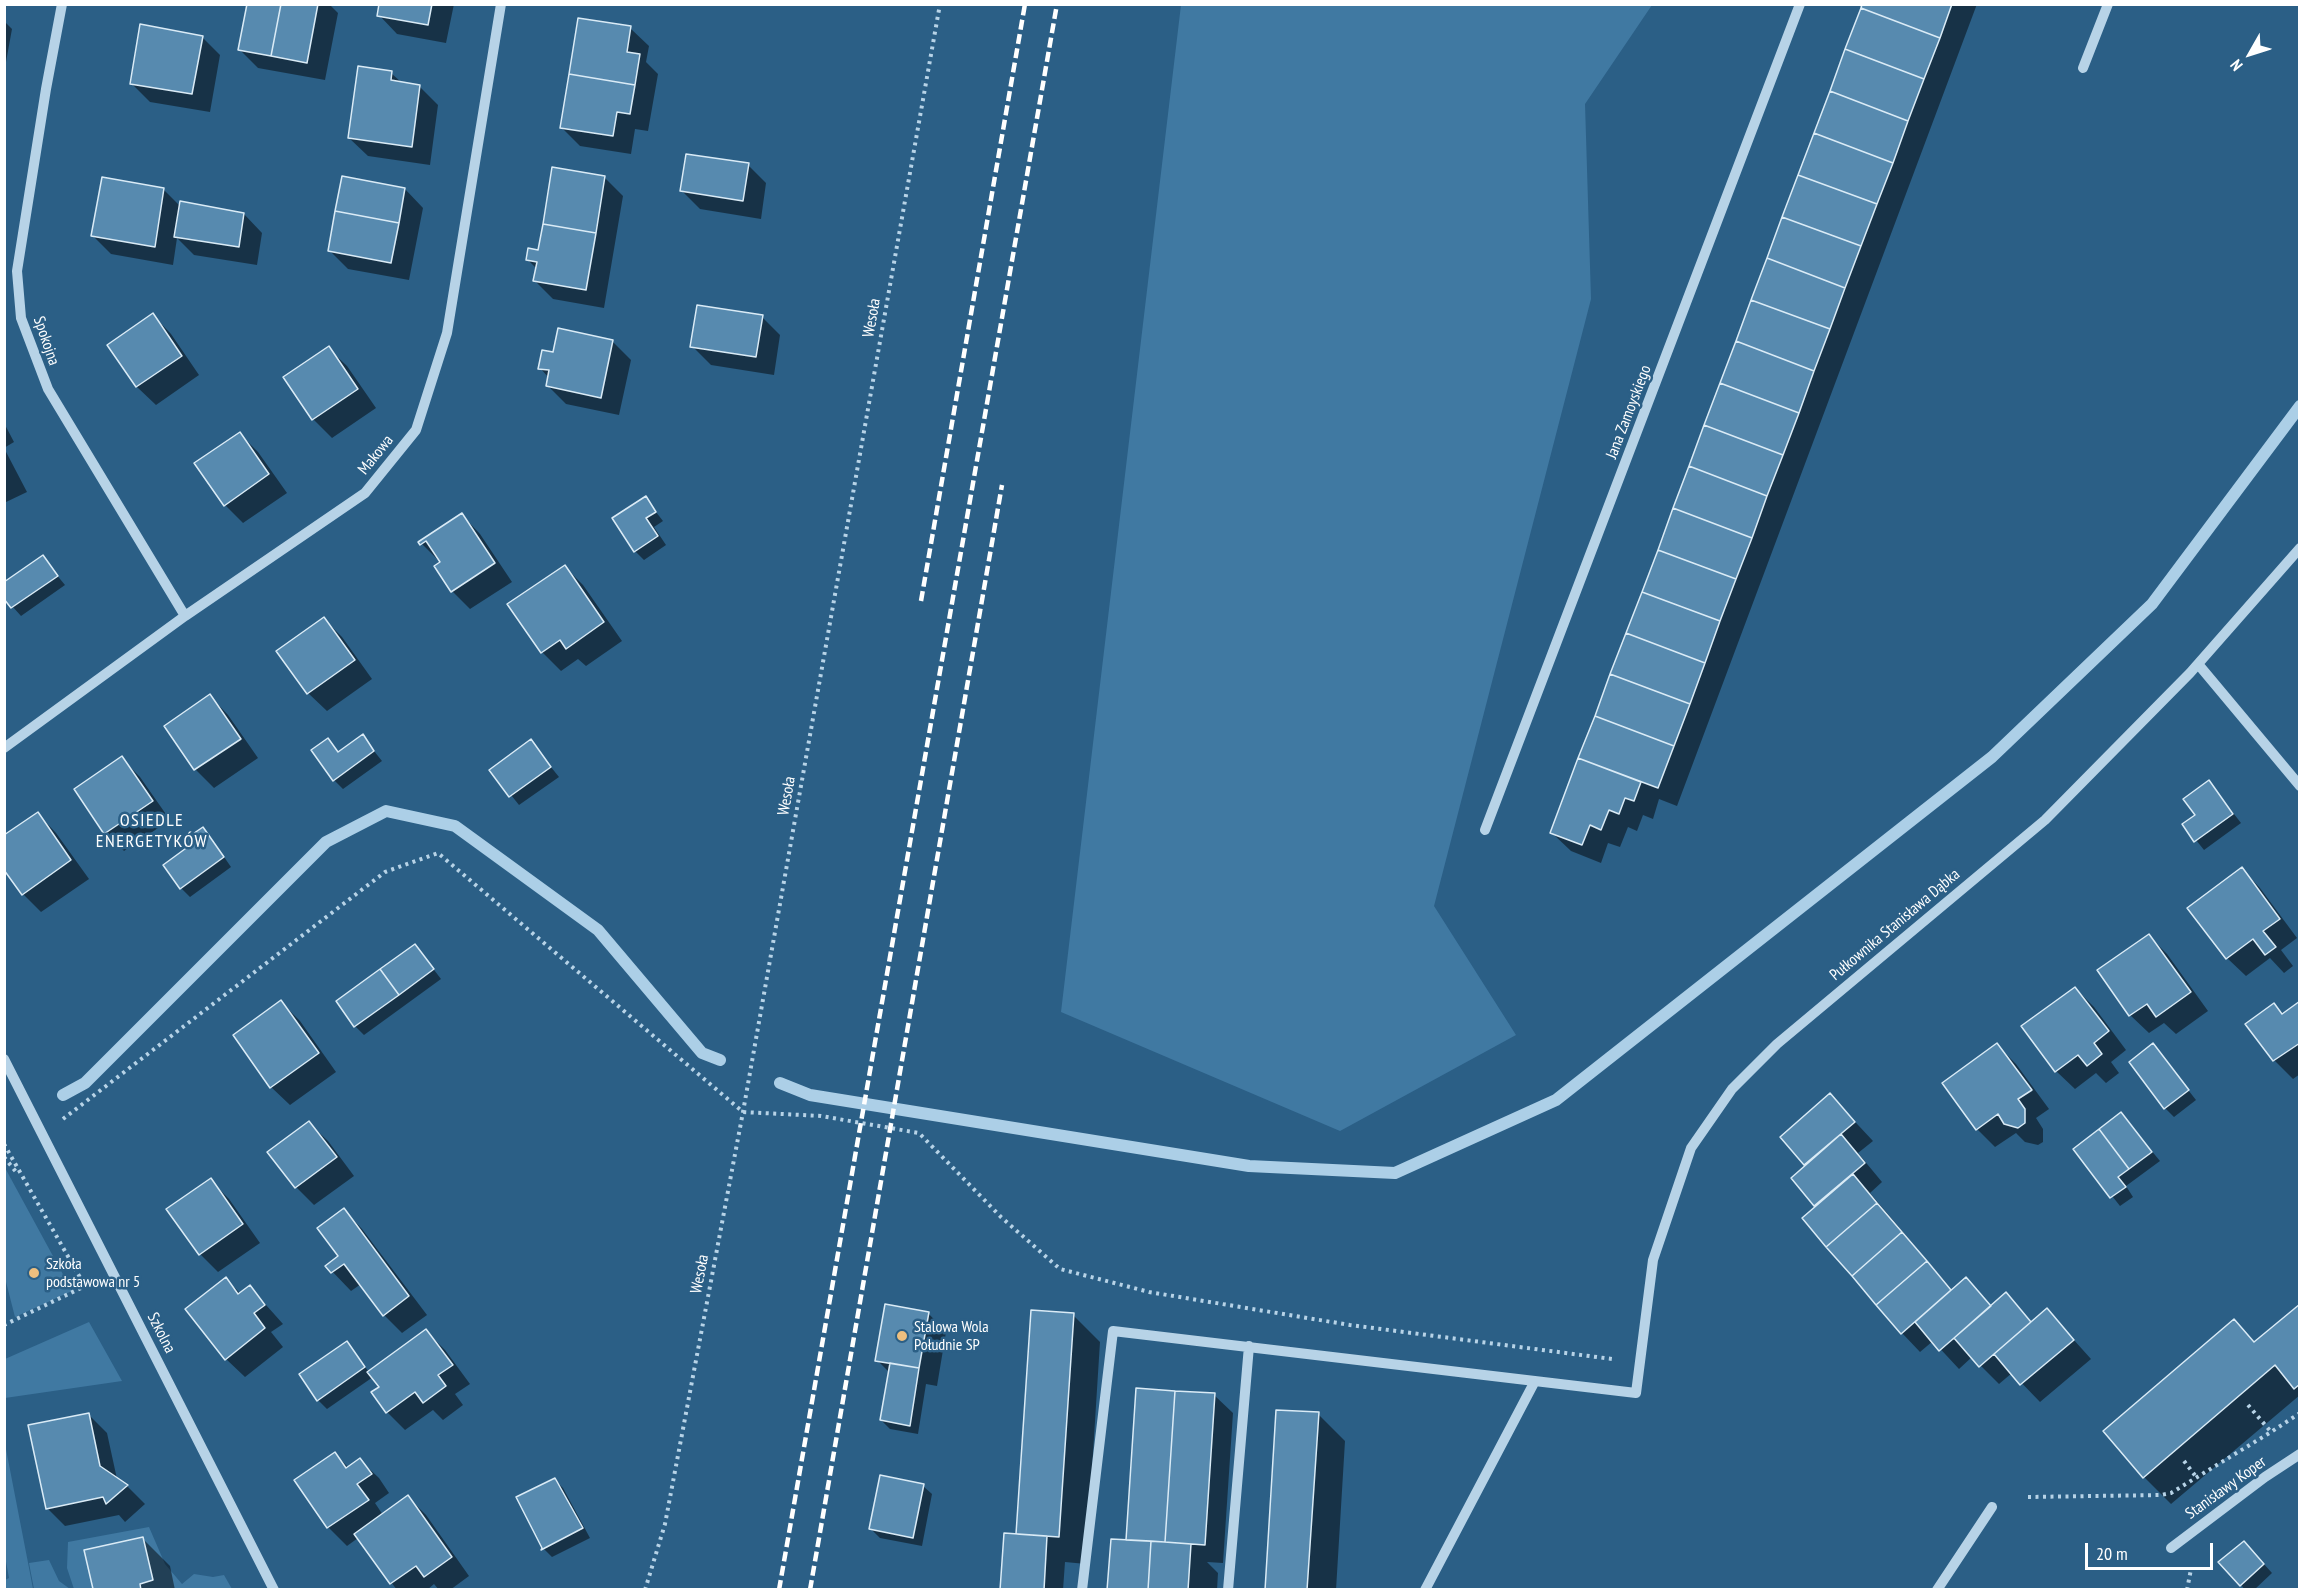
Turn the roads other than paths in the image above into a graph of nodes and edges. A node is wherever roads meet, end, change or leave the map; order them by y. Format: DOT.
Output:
graph roads {
  1 [pos="62,4"];
  2 [pos="501,4"];
  3 [pos="1800,4"];
  4 [pos="2108,4"];
  5 [pos="2083,68"];
  6 [pos="2300,548"];
  7 [pos="185,616"];
  8 [pos="2198,664"];
  9 [pos="4,748"];
  10 [pos="2300,786"];
  11 [pos="1485,830"];
  12 [pos="4,1059"];
  13 [pos="1249,1346"];
  14 [pos="1535,1381"];
  15 [pos="2300,1454"];
  16 [pos="1992,1507"];
  17 [pos="2171,1548"];
  18 [pos="274,1590"];
  19 [pos="1082,1590"];
  20 [pos="1228,1590"];
  21 [pos="1425,1590"];
  22 [pos="1937,1590"];
  1 -- 7 [label="street, Spokojna"];
  2 -- 7 [label="street, Makowa"];
  3 -- 11 [label="street, Jana Zamoyskiego"];
  4 -- 5 [label="street"];
  6 -- 8 [label="street, Pułkownika Stanisława Dąbka"];
  7 -- 9 [label="street, Makowa"];
  8 -- 10 [label="street"];
  8 -- 14 [label="street, Pułkownika Stanisława Dąbka"];
  12 -- 18 [label="street, Szkolna"];
  13 -- 14 [label="street"];
  13 -- 19 [label="street"];
  13 -- 20 [label="street"];
  14 -- 21 [label="street"];
  15 -- 17 [label="street, Stanisławy Koper"];
  16 -- 22 [label="street"];
}
